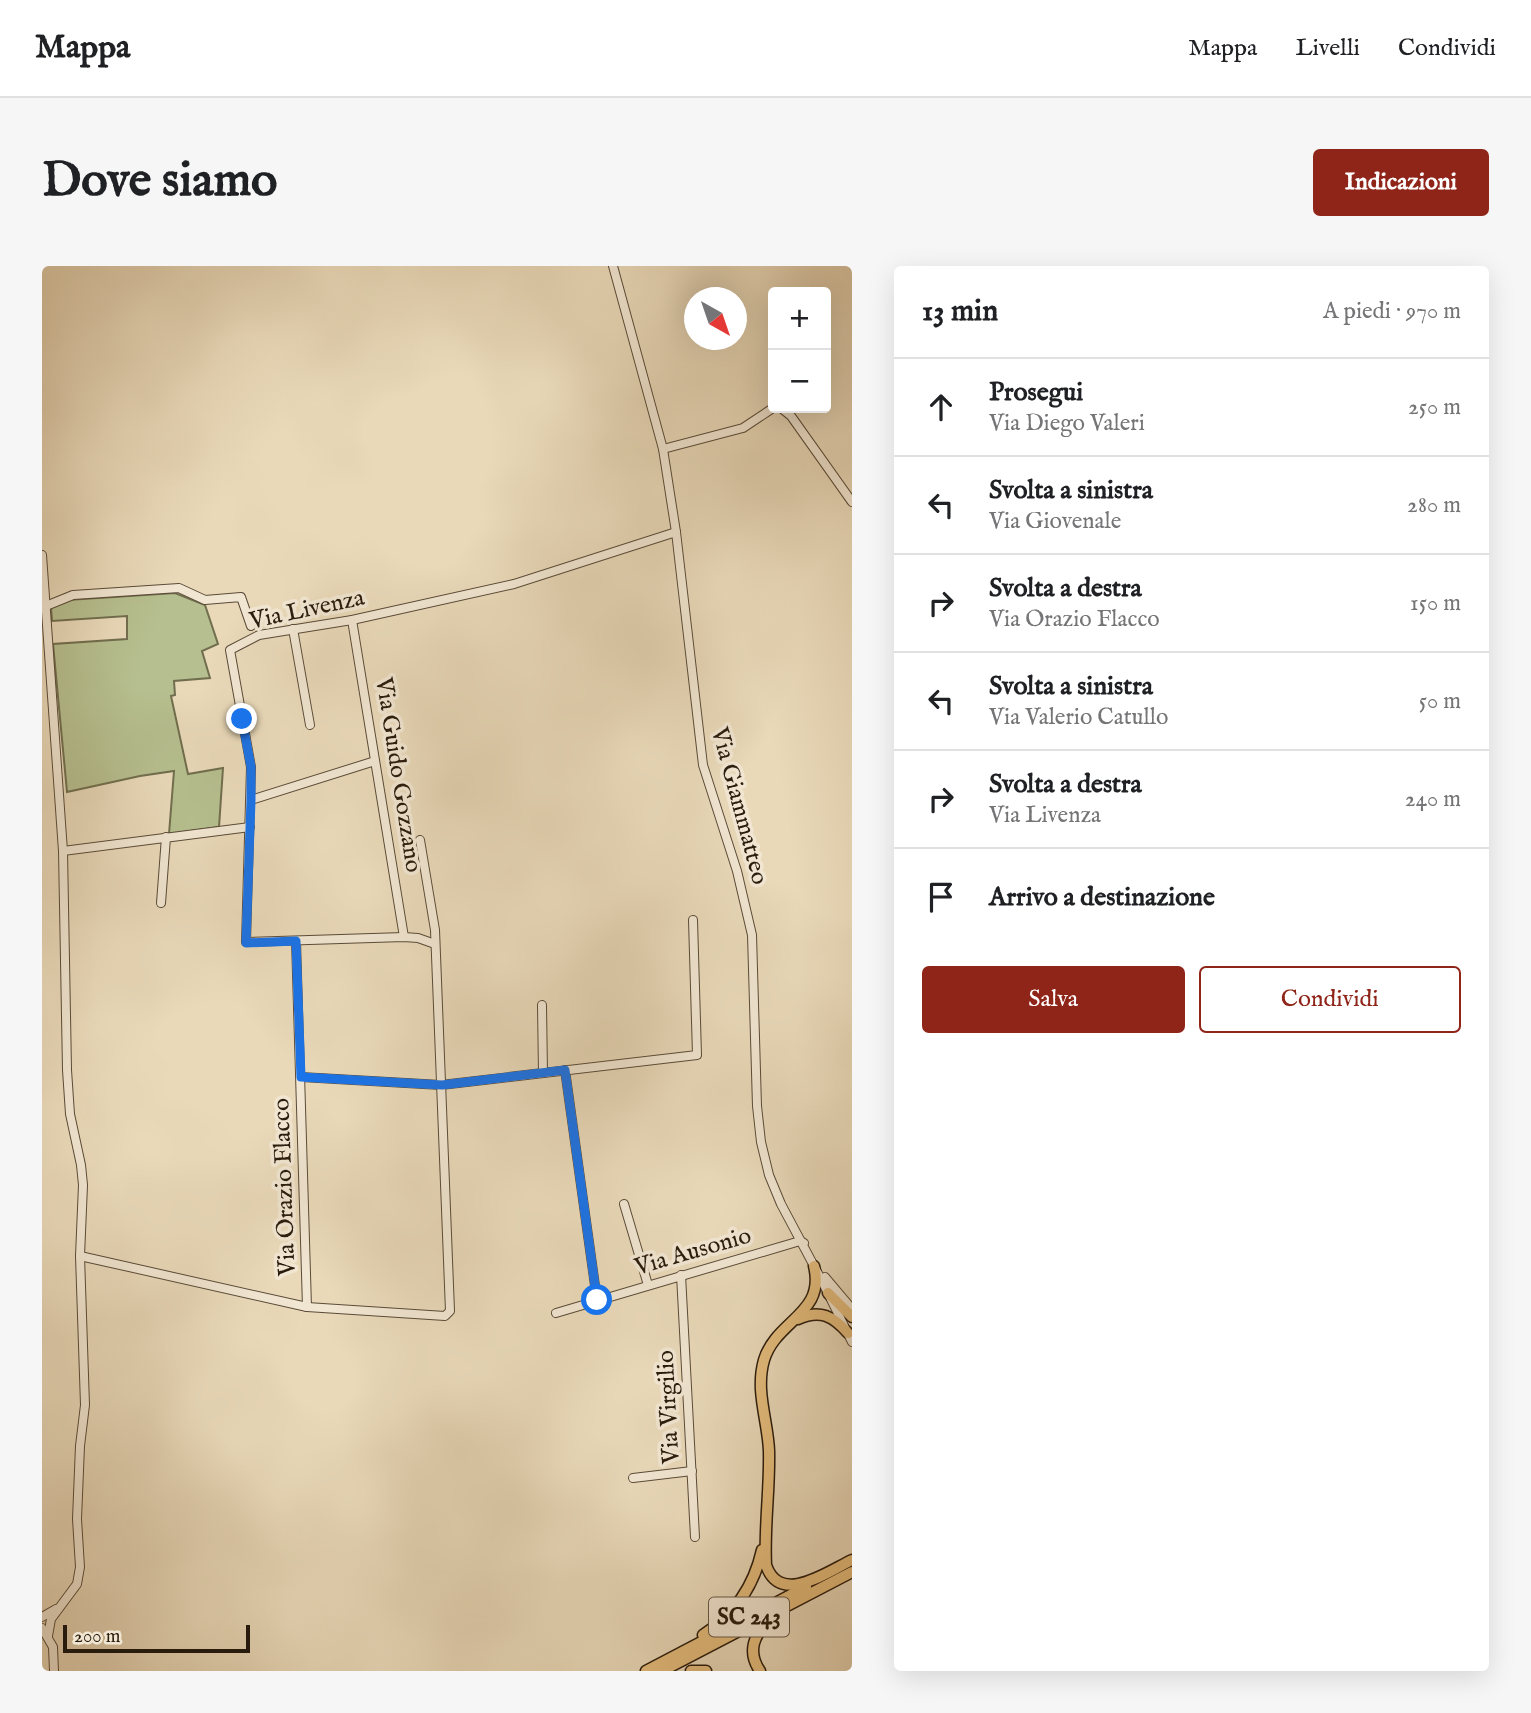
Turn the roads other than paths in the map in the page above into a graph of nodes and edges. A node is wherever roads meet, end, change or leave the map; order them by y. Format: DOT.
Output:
graph roads {
  1 [pos="613,266"];
  2 [pos="768,411"];
  3 [pos="787,413"];
  4 [pos="663,449"];
  5 [pos="852,502"];
  6 [pos="676,532"];
  7 [pos="42,555"];
  8 [pos="46,606"];
  9 [pos="352,620"];
  10 [pos="251,626"];
  11 [pos="293,629"];
  12 [pos="310,725"];
  13 [pos="375,761"];
  14 [pos="251,800"];
  15 [pos="250,827"];
  16 [pos="166,837"];
  17 [pos="420,841"];
  18 [pos="63,851"];
  19 [pos="161,903"];
  20 [pos="693,920"];
  21 [pos="404,937"];
  22 [pos="296,941"];
  23 [pos="435,944"];
  24 [pos="542,1004"];
  25 [pos="565,1070"];
  26 [pos="543,1073"];
  27 [pos="301,1077"];
  28 [pos="442,1085"];
  29 [pos="624,1204"];
  30 [pos="800,1241"];
  31 [pos="80,1256"];
  32 [pos="814,1266"];
  33 [pos="681,1275"];
  34 [pos="648,1285"];
  35 [pos="828,1293"];
  36 [pos="597,1300"];
  37 [pos="307,1307"];
  38 [pos="852,1309"];
  39 [pos="556,1313"];
  40 [pos="852,1317"];
  41 [pos="787,1326"];
  42 [pos="850,1338"];
  43 [pos="692,1471"];
  44 [pos="633,1478"];
  45 [pos="766,1534"];
  46 [pos="695,1537"];
  47 [pos="852,1562"];
  48 [pos="847,1575"];
  49 [pos="58,1607"];
  50 [pos="42,1617"];
  51 [pos="42,1628"];
  52 [pos="48,1636"];
  53 [pos="653,1670"];
  54 [pos="54,1671"];
  55 [pos="691,1671"];
  56 [pos="706,1671"];
  57 [pos="760,1671"];
  1 -- 4 [label="street, Via Giammatteo"];
  2 -- 4 [label="street"];
  3 -- 5 [label="street"];
  4 -- 6 [label="street, Via Giammatteo"];
  6 -- 9 [label="street, Via Livenza"];
  6 -- 30 [label="street, Via Giammatteo"];
  7 -- 8 [label="street"];
  8 -- 10 [label="street"];
  8 -- 18 [label="street"];
  9 -- 11 [label="street, Via Livenza"];
  9 -- 13 [label="street, Via Guido Gozzano"];
  11 -- 12 [label="street"];
  11 -- 14 [label="street, Via Livenza"];
  13 -- 14 [label="street"];
  13 -- 21 [label="street, Via Guido Gozzano"];
  14 -- 15 [label="street, Via Livenza"];
  15 -- 16 [label="street"];
  15 -- 22 [label="street, Via Livenza"];
  16 -- 18 [label="street"];
  16 -- 19 [label="street"];
  17 -- 23 [label="street"];
  18 -- 31 [label="street"];
  20 -- 25 [label="street"];
  21 -- 22 [label="street"];
  21 -- 23 [label="street"];
  22 -- 27 [label="street, Via Orazio Flacco"];
  23 -- 28 [label="street"];
  24 -- 26 [label="street"];
  25 -- 26 [label="street"];
  25 -- 36 [label="street"];
  26 -- 28 [label="street"];
  27 -- 28 [label="street"];
  27 -- 37 [label="street, Via Orazio Flacco"];
  28 -- 37 [label="street"];
  29 -- 34 [label="street"];
  30 -- 32 [label="street, Via Giammatteo"];
  30 -- 33 [label="street, Via Ausonio"];
  30 -- 38 [label="street"];
  31 -- 37 [label="street"];
  31 -- 49 [label="street"];
  32 -- 35 [label="street, Via Giammatteo"];
  32 -- 41 [label="highway"];
  33 -- 34 [label="street, Via Ausonio"];
  33 -- 43 [label="street, Via Virgilio"];
  34 -- 36 [label="street, Via Ausonio"];
  35 -- 40 [label="highway"];
  35 -- 42 [label="street, Via Giammatteo"];
  36 -- 39 [label="street, Via Ausonio"];
  41 -- 42 [label="highway"];
  41 -- 45 [label="highway"];
  43 -- 44 [label="street"];
  43 -- 46 [label="street, Via Virgilio"];
  45 -- 47 [label="highway"];
  45 -- 53 [label="highway"];
  47 -- 53 [label="highway, SC 243"];
  48 -- 53 [label="highway, SC 243"];
  48 -- 57 [label="highway"];
  49 -- 50 [label="street"];
  49 -- 52 [label="street"];
  51 -- 52 [label="street"];
  52 -- 54 [label="street"];
  55 -- 56 [label="highway"];
}
